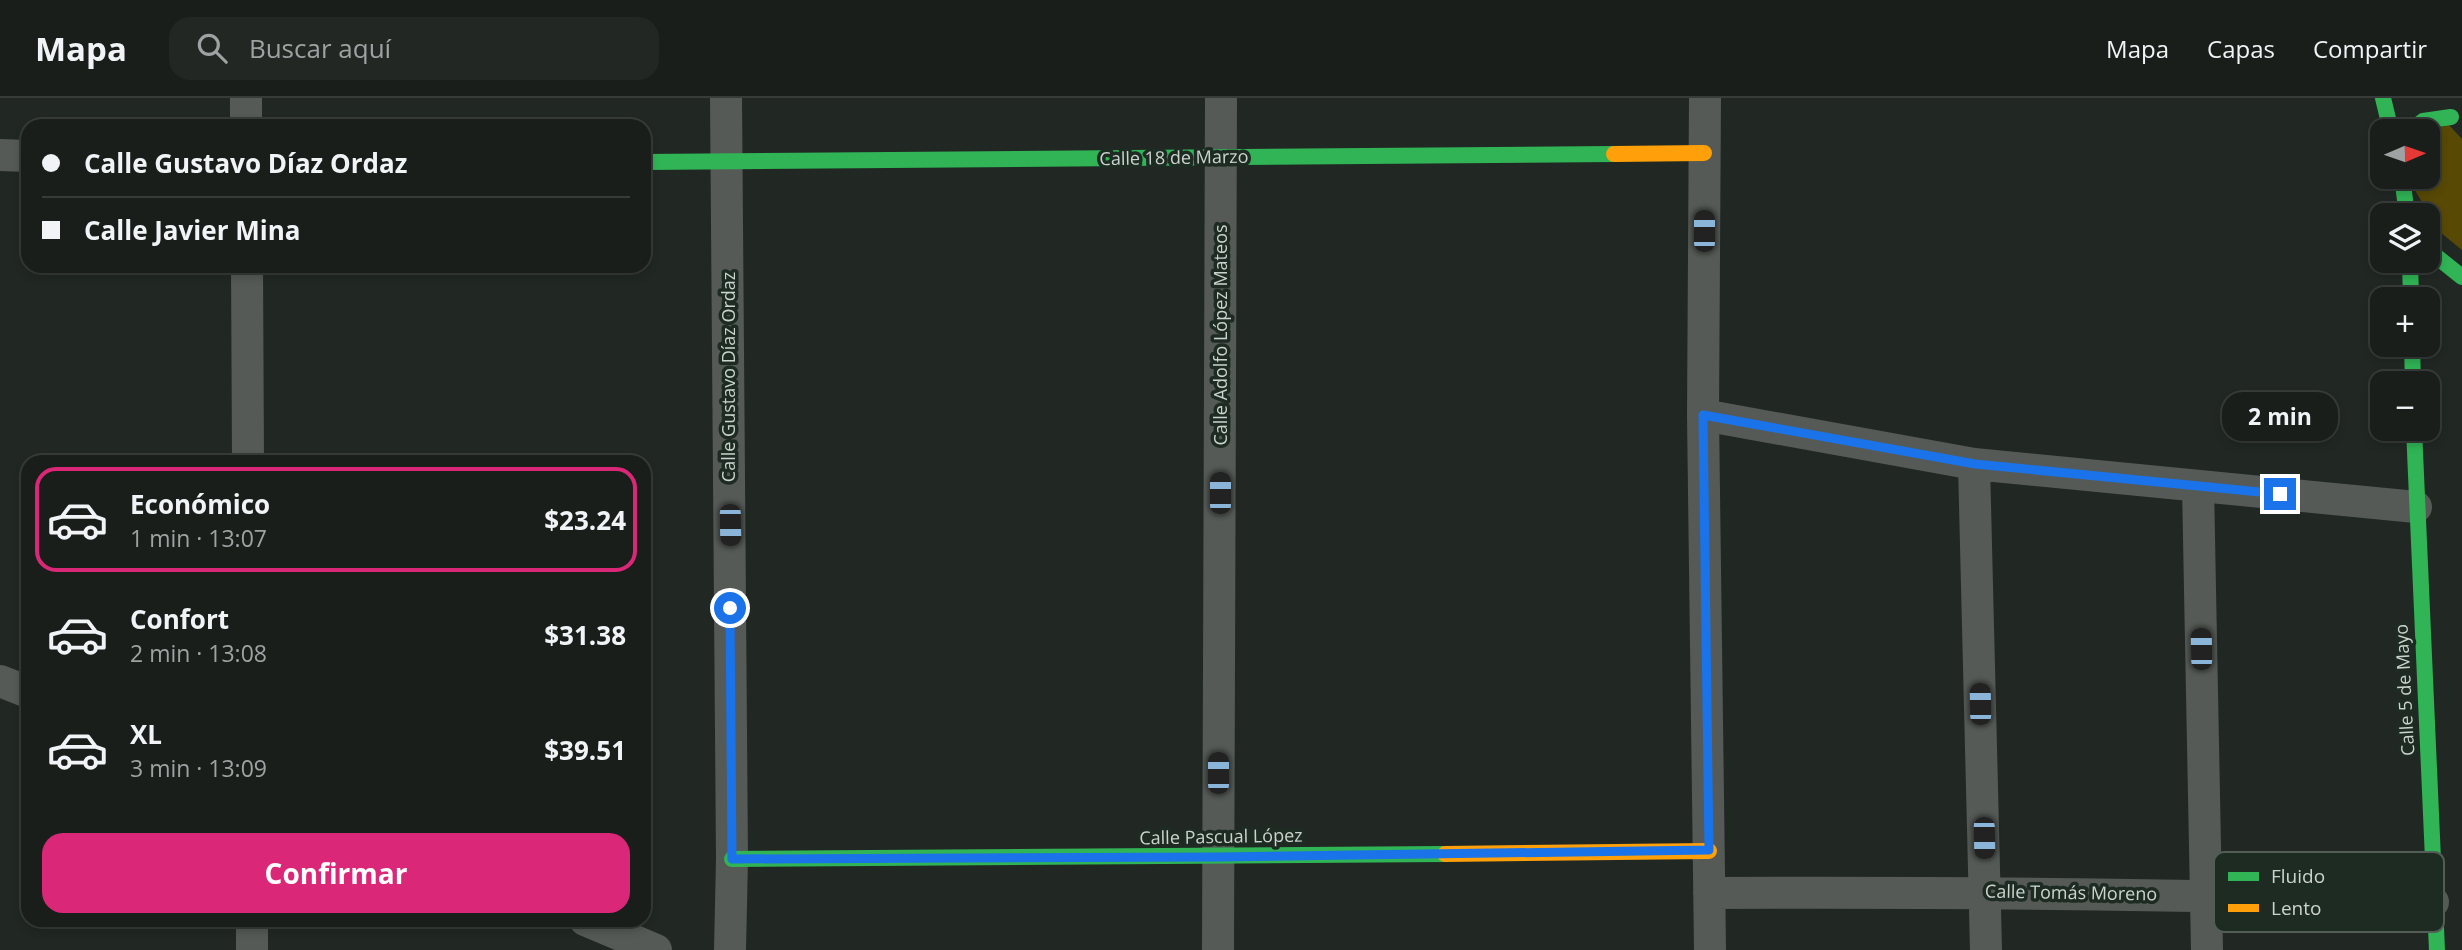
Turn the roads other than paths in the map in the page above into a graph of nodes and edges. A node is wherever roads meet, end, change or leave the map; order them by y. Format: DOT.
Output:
graph roads {
  1 [pos="246,98"];
  2 [pos="726,98"];
  3 [pos="1221,98"];
  4 [pos="1705,98"];
  5 [pos="2383,98"];
  6 [pos="2436,98"];
  7 [pos="246,119"];
  8 [pos="2388,119"];
  9 [pos="2457,123"];
  10 [pos="1704,153"];
  11 [pos="0,156"];
  12 [pos="21,156"];
  13 [pos="1222,157"];
  14 [pos="651,162"];
  15 [pos="727,162"];
  16 [pos="2440,259"];
  17 [pos="247,273"];
  18 [pos="2462,277"];
  19 [pos="1703,415"];
  20 [pos="2414,441"];
  21 [pos="248,455"];
  22 [pos="1975,464"];
  23 [pos="2198,486"];
  24 [pos="2416,507"];
  25 [pos="0,681"];
  26 [pos="21,689"];
  27 [pos="1709,850"];
  28 [pos="2431,852"];
  29 [pos="1217,857"];
  30 [pos="732,859"];
  31 [pos="1985,892"];
  32 [pos="1709,893"];
  33 [pos="2206,894"];
  34 [pos="2214,894"];
  35 [pos="252,927"];
  36 [pos="602,927"];
  37 [pos="2436,932"];
  38 [pos="252,950"];
  39 [pos="656,950"];
  40 [pos="730,950"];
  41 [pos="1218,950"];
  42 [pos="1710,950"];
  43 [pos="1986,950"];
  44 [pos="2207,950"];
  45 [pos="2437,950"];
  1 -- 7 [label="street"];
  2 -- 15 [label="street, Calle Gustavo Díaz Ordaz"];
  3 -- 13 [label="street, Calle Adolfo López Mateos"];
  4 -- 10 [label="street"];
  5 -- 8 [label="street"];
  6 -- 9 [label="street"];
  10 -- 13 [label="street, Calle 18 de Marzo"];
  10 -- 19 [label="street"];
  11 -- 12 [label="street"];
  13 -- 15 [label="street, Calle 18 de Marzo"];
  13 -- 29 [label="street, Calle Adolfo López Mateos"];
  14 -- 15 [label="street, Calle 18 de Marzo"];
  15 -- 30 [label="street, Calle Gustavo Díaz Ordaz"];
  16 -- 18 [label="street"];
  17 -- 21 [label="street"];
  19 -- 22 [label="street"];
  19 -- 27 [label="street"];
  20 -- 24 [label="street, Calle 5 de Mayo"];
  22 -- 23 [label="street"];
  22 -- 31 [label="street"];
  23 -- 24 [label="street"];
  23 -- 33 [label="street"];
  24 -- 28 [label="street, Calle 5 de Mayo"];
  25 -- 26 [label="street"];
  27 -- 29 [label="street, Calle Pascual López"];
  27 -- 32 [label="street"];
  29 -- 30 [label="street, Calle Pascual López"];
  29 -- 41 [label="street, Calle Adolfo López Mateos"];
  30 -- 40 [label="street, Calle Gustavo Díaz Ordaz"];
  31 -- 32 [label="street, Calle Tomás Moreno"];
  31 -- 33 [label="street, Calle Tomás Moreno"];
  31 -- 43 [label="street"];
  32 -- 42 [label="street"];
  33 -- 34 [label="street, Calle Tomás Moreno"];
  33 -- 44 [label="street"];
  35 -- 38 [label="street"];
  36 -- 39 [label="street"];
  37 -- 45 [label="street, Calle 5 de Mayo"];
}
